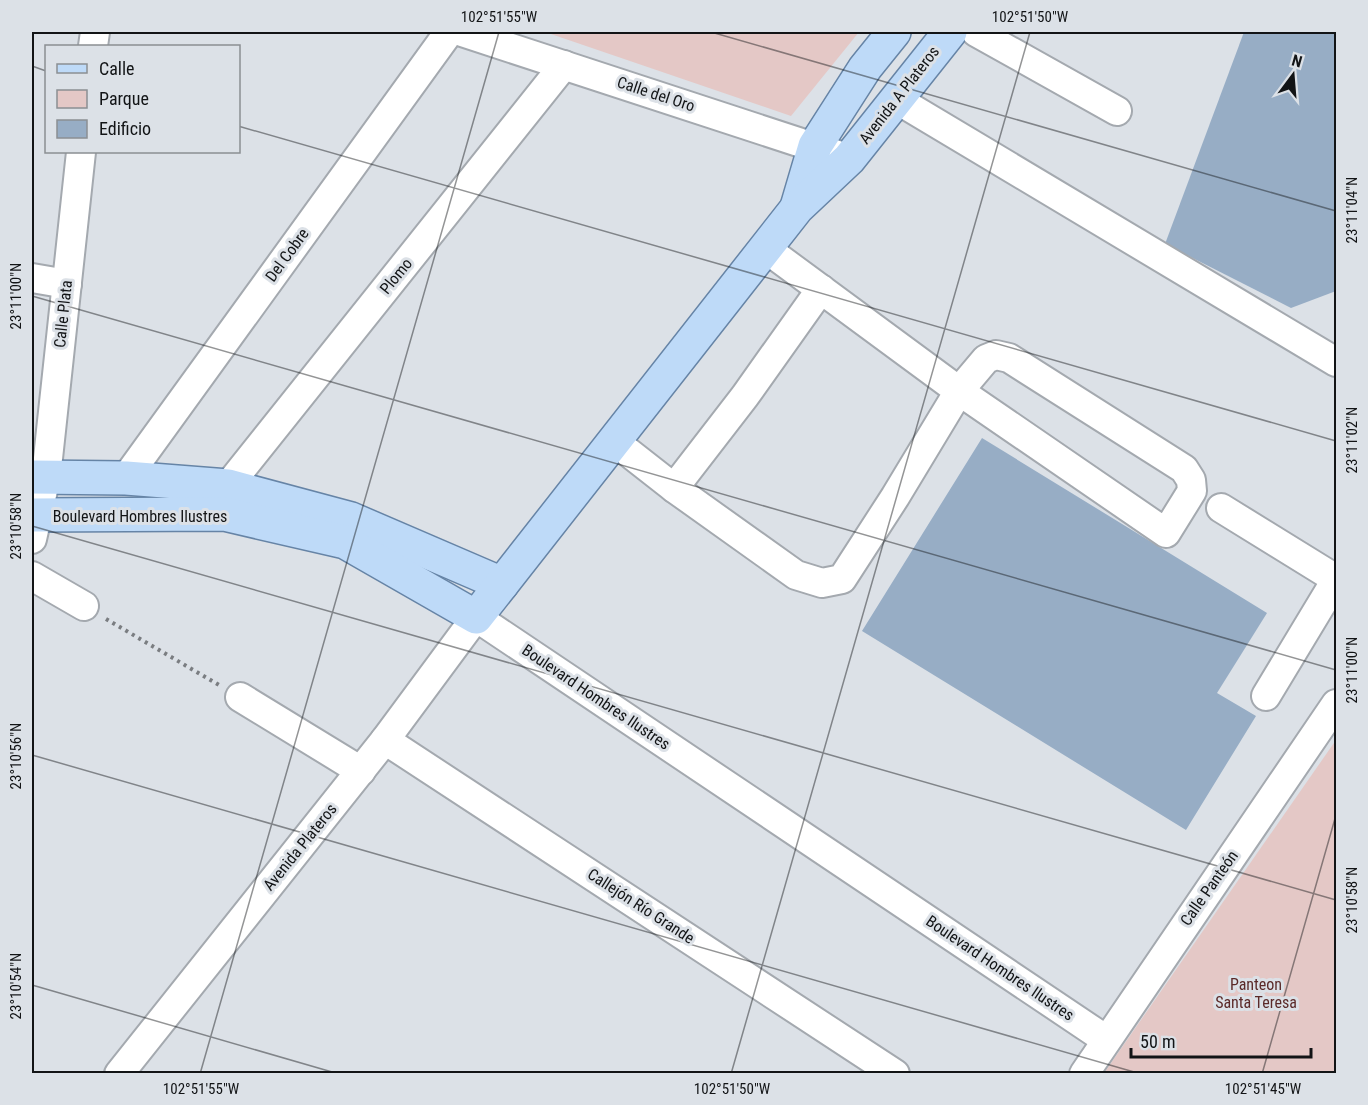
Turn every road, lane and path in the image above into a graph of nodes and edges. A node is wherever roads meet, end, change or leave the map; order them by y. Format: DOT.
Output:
graph roads {
  1 [pos="449,32"];
  2 [pos="462,32"];
  3 [pos="894,32"];
  4 [pos="950,32"];
  5 [pos="976,32"];
  6 [pos="564,65"];
  7 [pos="896,99"];
  8 [pos="1117,111"];
  9 [pos="815,146"];
  10 [pos="81,153"];
  11 [pos="849,159"];
  12 [pos="797,208"];
  13 [pos="765,249"];
  14 [pos="32,278"];
  15 [pos="67,284"];
  16 [pos="821,289"];
  17 [pos="1336,362"];
  18 [pos="959,391"];
  19 [pos="614,441"];
  20 [pos="39,477"];
  21 [pos="126,478"];
  22 [pos="674,488"];
  23 [pos="226,500"];
  24 [pos="1221,507"];
  25 [pos="33,523"];
  26 [pos="348,530"];
  27 [pos="32,576"];
  28 [pos="1336,580"];
  29 [pos="502,585"];
  30 [pos="84,606"];
  31 [pos="476,617"];
  32 [pos="1266,696"];
  33 [pos="240,697"];
  34 [pos="1336,704"];
  35 [pos="385,740"];
  36 [pos="361,771"];
  37 [pos="1105,1039"];
  38 [pos="119,1074"];
  39 [pos="895,1074"];
  40 [pos="1084,1074"];
  1 -- 21 [label="street, Del Cobre"];
  2 -- 6 [label="street, Calle del Oro"];
  3 -- 9 [label="main road"];
  4 -- 7 [label="main road, Avenida A Plateros"];
  5 -- 8 [label="street"];
  6 -- 9 [label="street, Calle del Oro"];
  6 -- 23 [label="street, Plomo"];
  7 -- 11 [label="main road, Avenida A Plateros"];
  7 -- 17 [label="street"];
  9 -- 11 [label="street, Calle del Oro"];
  9 -- 12 [label="main road"];
  10 -- 15 [label="street, Calle Plata"];
  11 -- 12 [label="main road, Avenida A Plateros"];
  12 -- 13 [label="main road"];
  13 -- 16 [label="street"];
  13 -- 19 [label="main road"];
  14 -- 15 [label="street"];
  15 -- 20 [label="street, Calle Plata"];
  16 -- 18 [label="street"];
  16 -- 22 [label="street"];
  18 -- 18 [label="street"];
  18 -- 22 [label="street"];
  19 -- 22 [label="street"];
  19 -- 29 [label="main road"];
  20 -- 21 [label="main road, Boulevard Hombres Ilustres"];
  20 -- 25 [label="street, Calle Plata"];
  21 -- 23 [label="main road, Boulevard Hombres Ilustres"];
  23 -- 25 [label="main road, Boulevard Hombres Ilustres"];
  23 -- 26 [label="main road, Boulevard Hombres Ilustres"];
  24 -- 28 [label="street"];
  26 -- 29 [label="main road, Boulevard Hombres Ilustres"];
  26 -- 31 [label="main road, Boulevard Hombres Ilustres"];
  27 -- 30 [label="street"];
  28 -- 32 [label="street"];
  29 -- 31 [label="main road"];
  30 -- 33 [label="path"];
  31 -- 35 [label="street, Avenida Plateros"];
  31 -- 37 [label="street, Boulevard Hombres Ilustres"];
  33 -- 36 [label="street"];
  34 -- 37 [label="street, Calle Panteón"];
  35 -- 36 [label="street, Avenida Plateros"];
  35 -- 39 [label="street, Callejón Río Grande"];
  36 -- 38 [label="street, Avenida Plateros"];
  37 -- 40 [label="street, Calle Panteón"];
}
